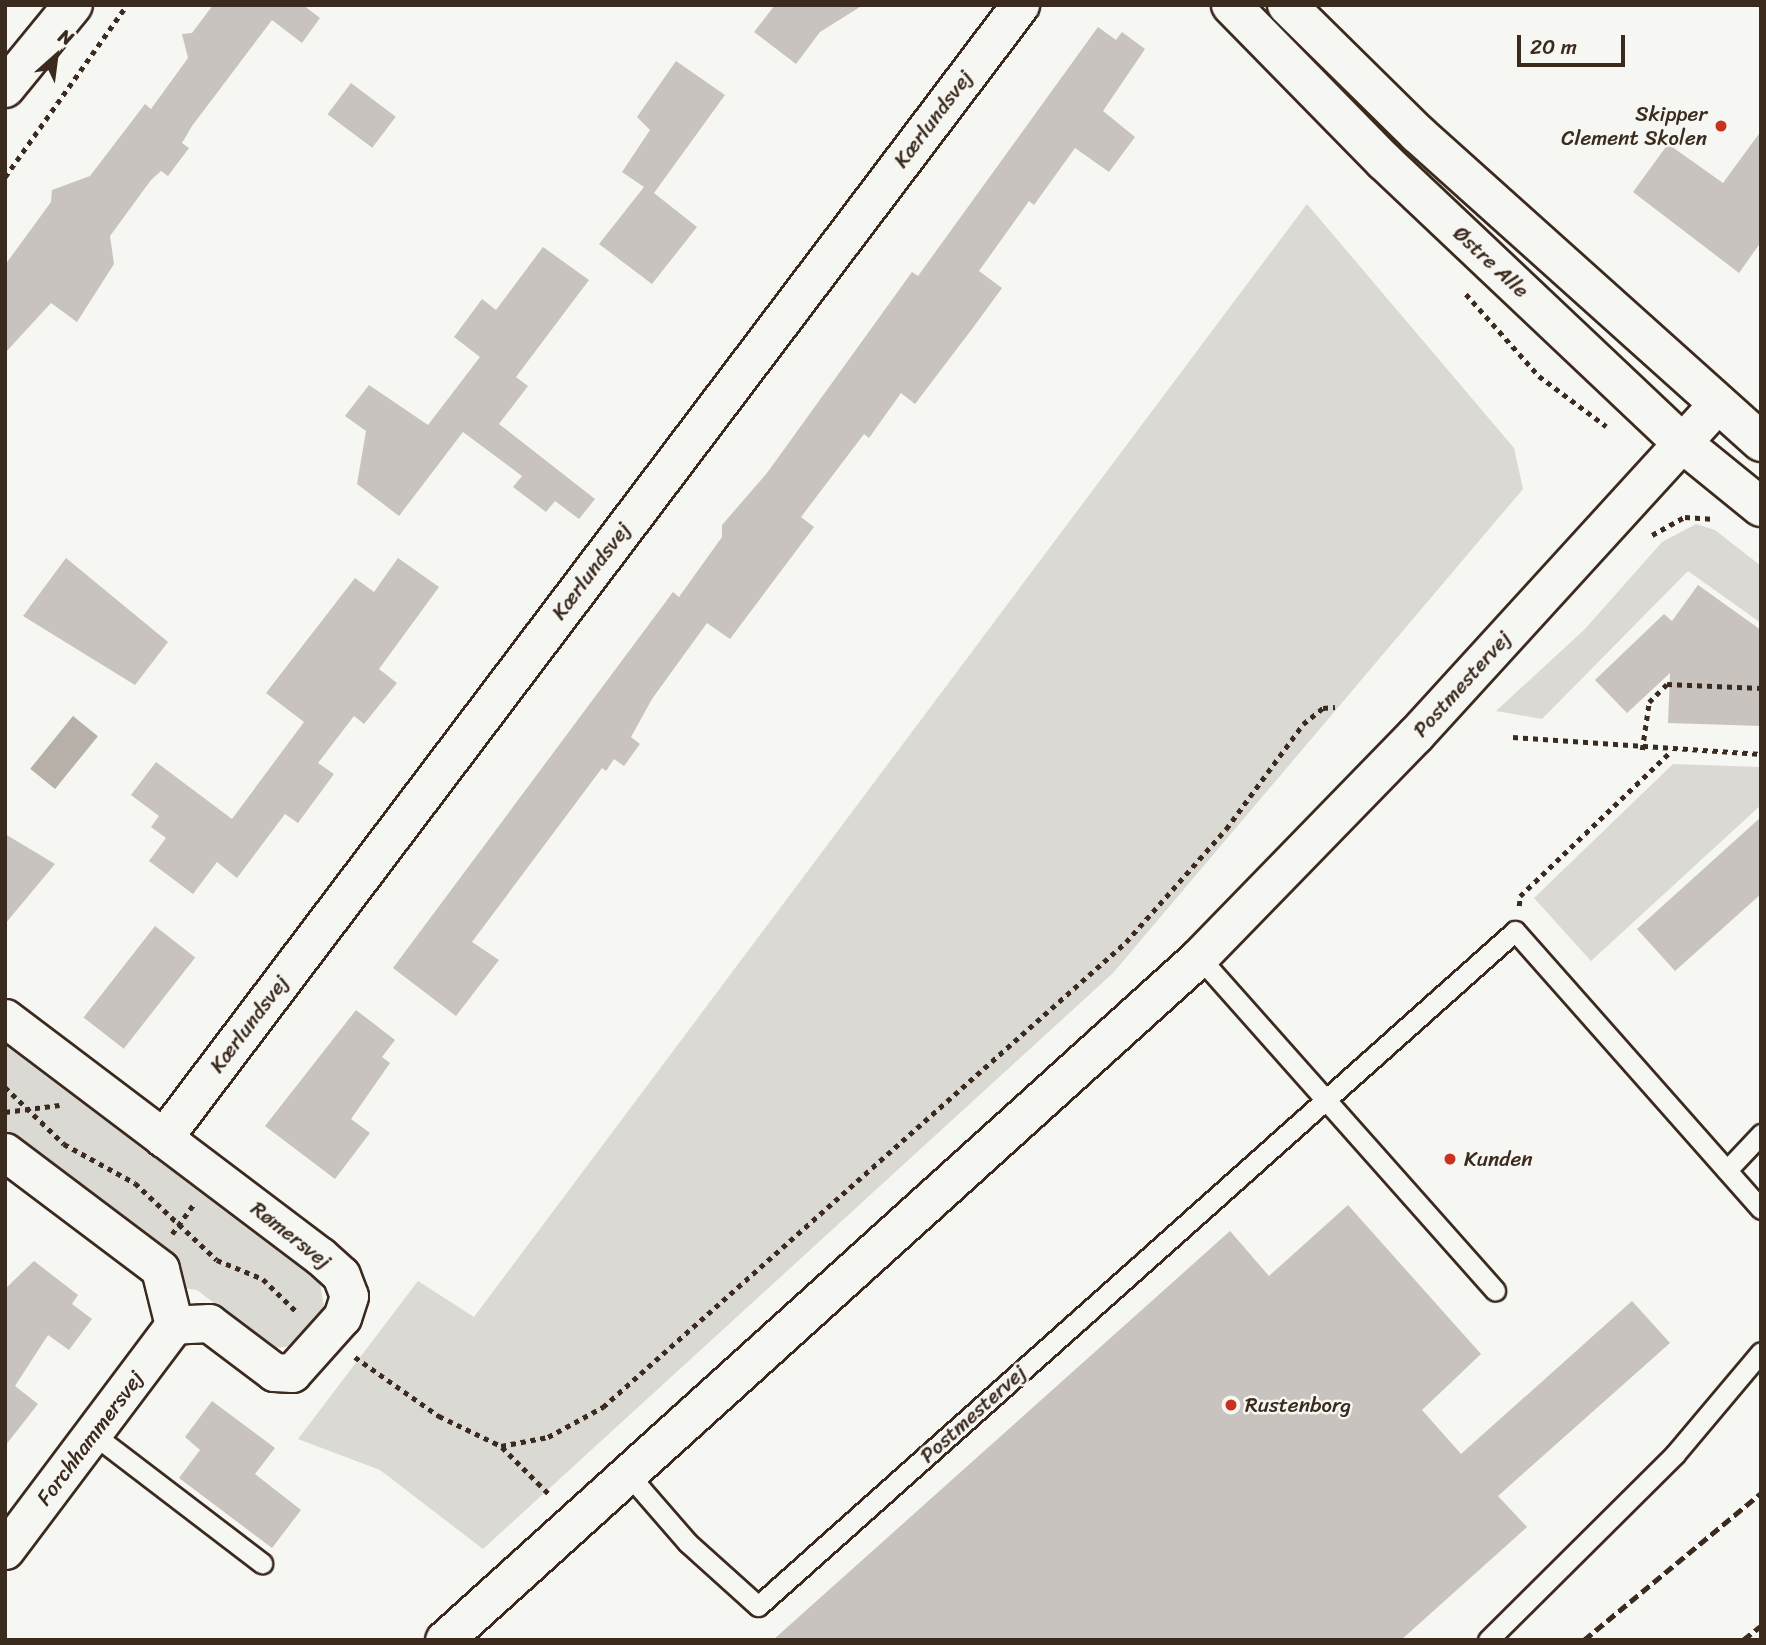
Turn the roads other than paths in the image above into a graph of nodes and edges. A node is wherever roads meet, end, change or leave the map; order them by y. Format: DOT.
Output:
graph roads {
  1 [pos="73,5"];
  2 [pos="1020,5"];
  3 [pos="1231,5"];
  4 [pos="1287,5"];
  5 [pos="5,88"];
  6 [pos="1718,403"];
  7 [pos="1681,442"];
  8 [pos="1761,442"];
  9 [pos="1761,507"];
  10 [pos="1199,957"];
  11 [pos="5,1018"];
  12 [pos="1327,1100"];
  13 [pos="1761,1134"];
  14 [pos="163,1138"];
  15 [pos="5,1152"];
  16 [pos="1727,1170"];
  17 [pos="1761,1209"];
  18 [pos="1495,1290"];
  19 [pos="174,1325"];
  20 [pos="1761,1352"];
  21 [pos="93,1434"];
  22 [pos="628,1475"];
  23 [pos="5,1550"];
  24 [pos="262,1563"];
  25 [pos="444,1640"];
  26 [pos="1488,1640"];
  1 -- 5 [label="street"];
  2 -- 14 [label="street, Kærlundsvej"];
  3 -- 7 [label="street, Østre Alle"];
  4 -- 6 [label="street"];
  6 -- 7 [label="street, Postmestervej"];
  6 -- 8 [label="street"];
  7 -- 9 [label="street, Østre Alle"];
  7 -- 10 [label="street, Postmestervej"];
  10 -- 12 [label="lane"];
  10 -- 22 [label="street, Postmestervej"];
  11 -- 14 [label="street, Rømersvej"];
  12 -- 16 [label="lane, Postmestervej"];
  12 -- 18 [label="lane"];
  12 -- 22 [label="lane, Postmestervej"];
  13 -- 16 [label="lane"];
  14 -- 19 [label="street, Rømersvej"];
  15 -- 19 [label="street"];
  16 -- 17 [label="lane"];
  19 -- 21 [label="street, Forchhammersvej"];
  20 -- 26 [label="lane"];
  21 -- 23 [label="street, Forchhammersvej"];
  21 -- 24 [label="lane"];
  22 -- 25 [label="street, Postmestervej"];
}
